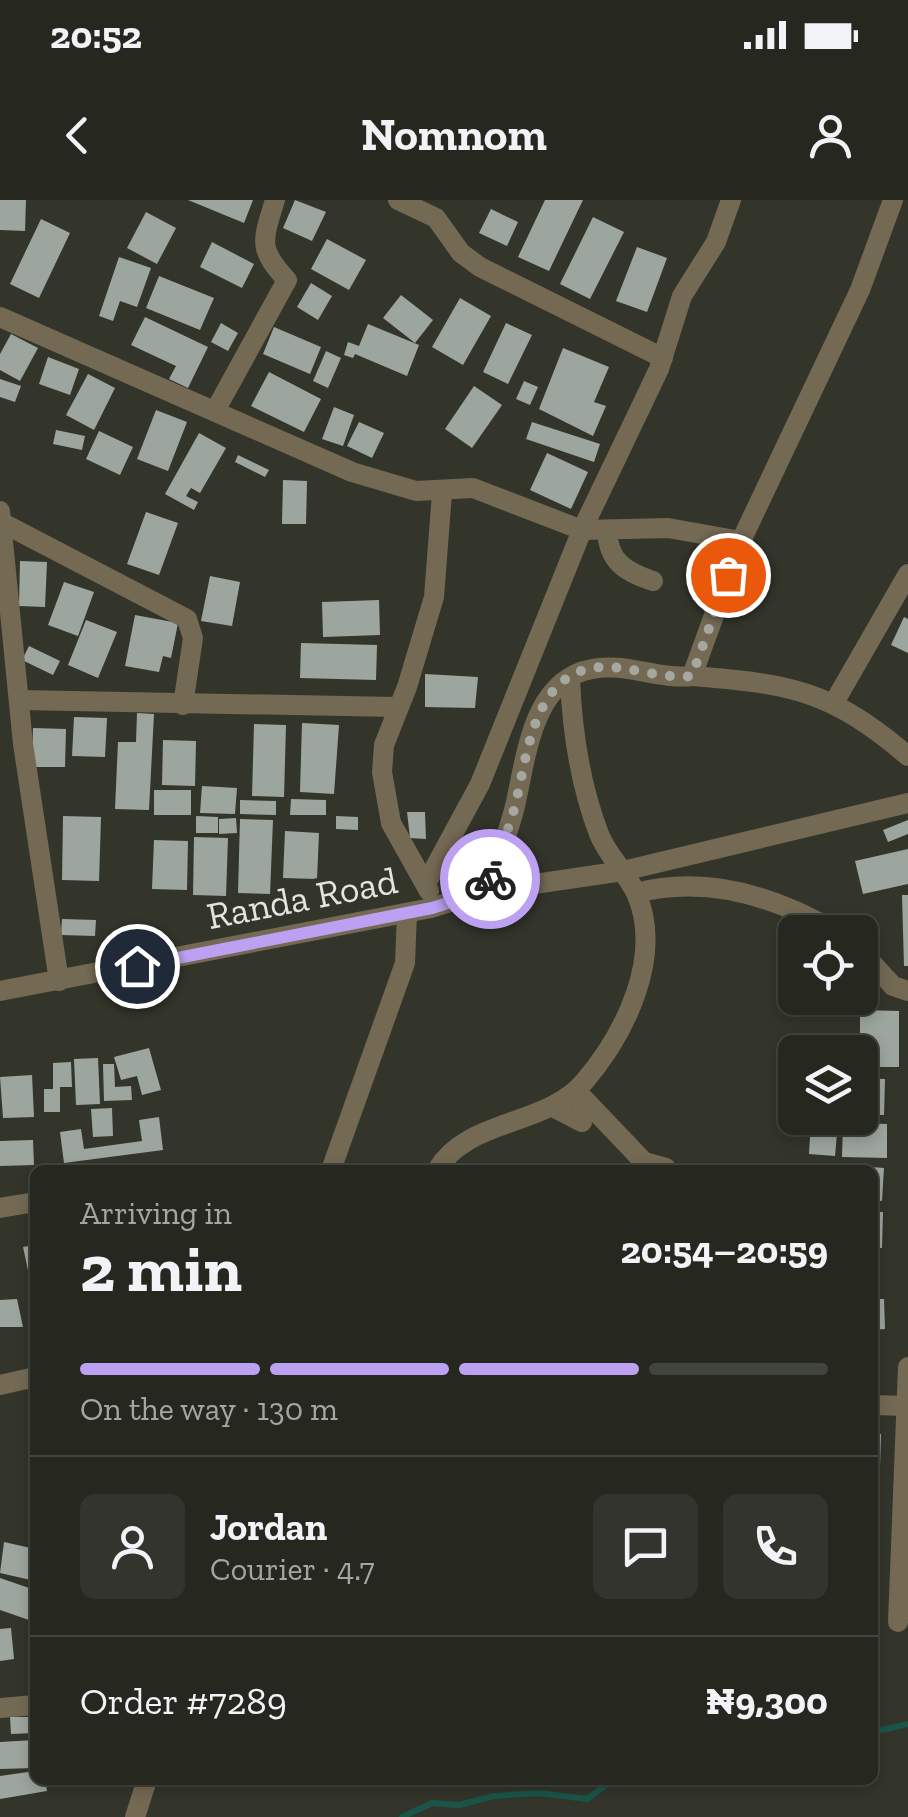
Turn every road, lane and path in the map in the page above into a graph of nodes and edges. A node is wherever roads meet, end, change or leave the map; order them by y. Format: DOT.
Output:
graph roads {
  1 [pos="275,200"];
  2 [pos="398,200"];
  3 [pos="731,200"];
  4 [pos="893,200"];
  5 [pos="440,209"];
  6 [pos="0,317"];
  7 [pos="663,358"];
  8 [pos="215,412"];
  9 [pos="442,492"];
  10 [pos="0,511"];
  11 [pos="1,522"];
  12 [pos="582,530"];
  13 [pos="608,530"];
  14 [pos="741,541"];
  15 [pos="2,546"];
  16 [pos="908,574"];
  17 [pos="653,580"];
  18 [pos="692,676"];
  19 [pos="570,678"];
  20 [pos="19,700"];
  21 [pos="835,701"];
  22 [pos="184,705"];
  23 [pos="396,707"];
  24 [pos="0,743"];
  25 [pos="23,744"];
  26 [pos="908,756"];
  27 [pos="908,803"];
  28 [pos="623,871"];
  29 [pos="427,882"];
  30 [pos="486,891"];
  31 [pos="636,894"];
  32 [pos="432,908"];
  33 [pos="407,913"];
  34 [pos="804,915"];
  35 [pos="878,969"];
  36 [pos="59,980"];
  37 [pos="0,990"];
  38 [pos="908,991"];
  39 [pos="553,1107"];
  40 [pos="333,1165"];
  41 [pos="442,1165"];
  42 [pos="655,1165"];
  43 [pos="30,1203"];
  44 [pos="0,1208"];
  45 [pos="908,1366"];
  46 [pos="30,1378"];
  47 [pos="0,1384"];
  48 [pos="878,1404"];
  49 [pos="907,1406"];
  50 [pos="898,1622"];
  51 [pos="30,1705"];
  52 [pos="0,1708"];
  53 [pos="145,1785"];
  54 [pos="135,1817"];
  1 -- 8 [label="street"];
  2 -- 5 [label="street"];
  3 -- 7 [label="street"];
  4 -- 14 [label="street"];
  5 -- 7 [label="street"];
  6 -- 8 [label="street"];
  7 -- 12 [label="street"];
  8 -- 9 [label="street"];
  9 -- 12 [label="street"];
  9 -- 23 [label="street"];
  10 -- 11 [label="street"];
  11 -- 15 [label="street"];
  11 -- 22 [label="street"];
  12 -- 13 [label="street"];
  12 -- 29 [label="street"];
  13 -- 14 [label="street"];
  13 -- 17 [label="street"];
  14 -- 18 [label="street"];
  15 -- 20 [label="street"];
  16 -- 21 [label="street"];
  18 -- 19 [label="street"];
  18 -- 21 [label="street"];
  19 -- 28 [label="street"];
  19 -- 30 [label="street"];
  20 -- 22 [label="street"];
  20 -- 25 [label="street"];
  21 -- 26 [label="street"];
  22 -- 23 [label="street"];
  23 -- 29 [label="street"];
  24 -- 25 [label="street"];
  25 -- 36 [label="street"];
  27 -- 28 [label="street, Randa Road"];
  28 -- 30 [label="street, Randa Road"];
  28 -- 31 [label="street"];
  29 -- 32 [label="street"];
  30 -- 32 [label="street, Randa Road"];
  31 -- 34 [label="street"];
  31 -- 39 [label="street"];
  32 -- 33 [label="street, Randa Road"];
  33 -- 36 [label="street, Randa Road"];
  33 -- 40 [label="street"];
  35 -- 38 [label="street"];
  36 -- 37 [label="street, Randa Road"];
  39 -- 41 [label="street"];
  39 -- 42 [label="street"];
  43 -- 44 [label="street"];
  45 -- 49 [label="street"];
  46 -- 47 [label="street"];
  48 -- 49 [label="street"];
  49 -- 50 [label="street"];
  51 -- 52 [label="street"];
  53 -- 54 [label="street"];
}
